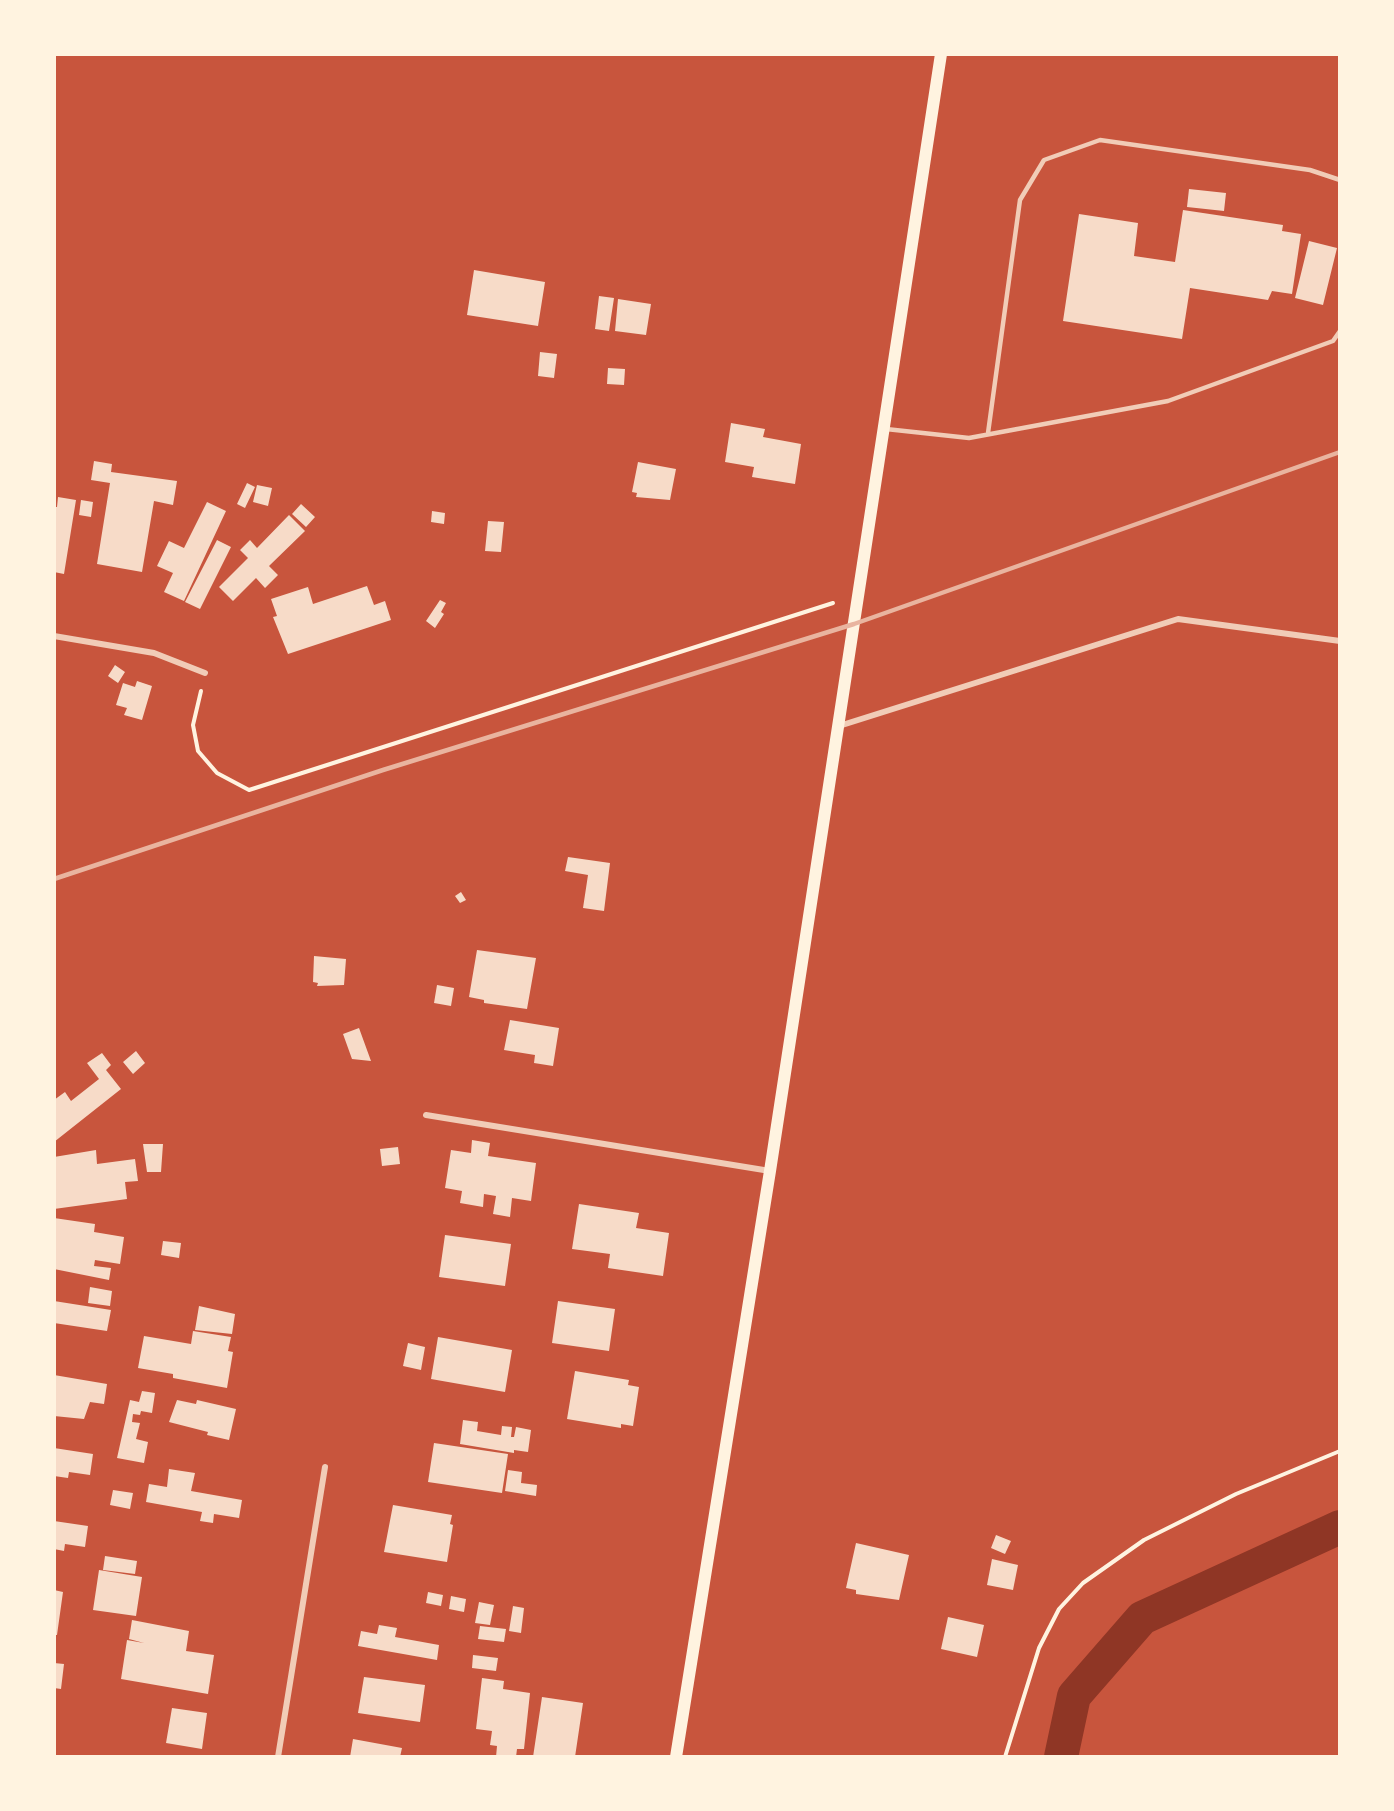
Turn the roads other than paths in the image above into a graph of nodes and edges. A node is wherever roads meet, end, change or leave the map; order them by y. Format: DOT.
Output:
graph roads {
  1 [pos="941,54"];
  2 [pos="1340,180"];
  3 [pos="1340,331"];
  4 [pos="883,429"];
  5 [pos="988,433"];
  6 [pos="54,636"];
  7 [pos="1340,641"];
  8 [pos="205,673"];
  9 [pos="838,726"];
  10 [pos="426,1115"];
  11 [pos="770,1170"];
  12 [pos="325,1467"];
  13 [pos="278,1757"];
  14 [pos="676,1757"];
  1 -- 4 [label="main road"];
  2 -- 5 [label="lane"];
  3 -- 5 [label="lane"];
  4 -- 5 [label="lane"];
  4 -- 9 [label="main road"];
  6 -- 8 [label="street"];
  7 -- 9 [label="street"];
  9 -- 11 [label="main road"];
  10 -- 11 [label="street"];
  11 -- 14 [label="main road"];
  12 -- 13 [label="street"];
}
